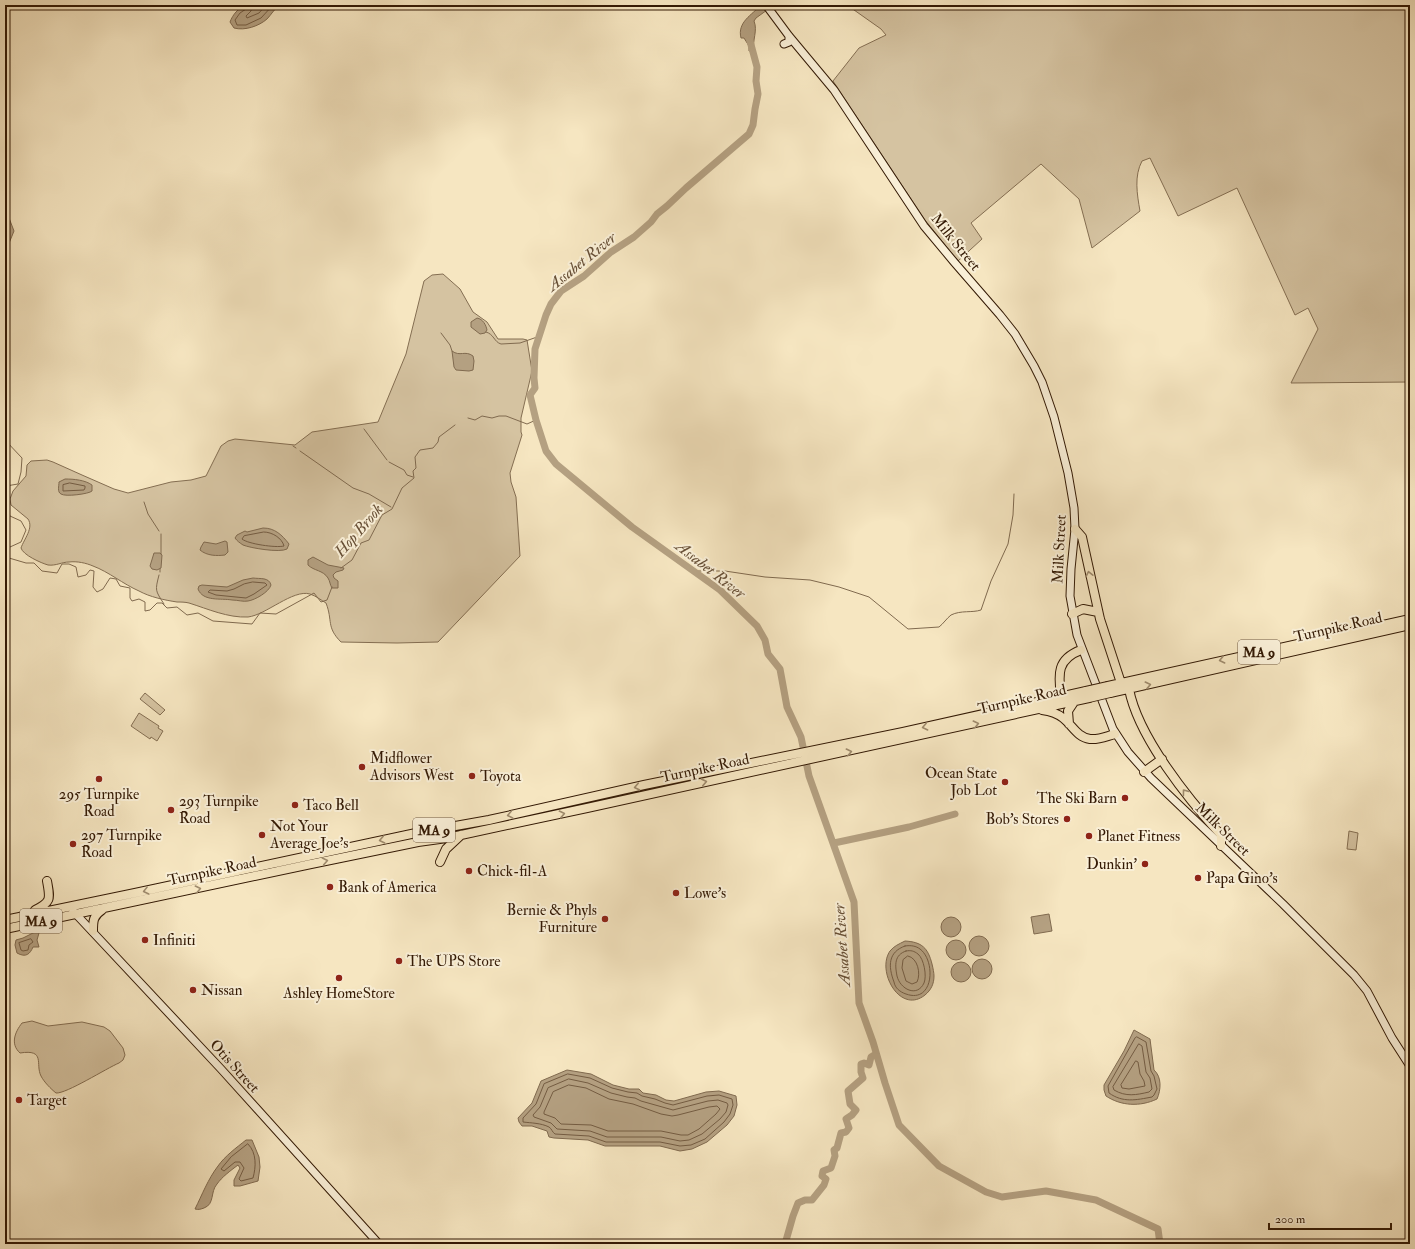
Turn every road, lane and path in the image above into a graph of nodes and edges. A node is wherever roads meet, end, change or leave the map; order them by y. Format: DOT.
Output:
graph roads {
  1 [pos="766,6"];
  2 [pos="789,36"];
  3 [pos="784,44"];
  4 [pos="1075,529"];
  5 [pos="1098,612"];
  6 [pos="1072,614"];
  7 [pos="1410,619"];
  8 [pos="1410,625"];
  9 [pos="1081,650"];
  10 [pos="1121,683"];
  11 [pos="1129,689"];
  12 [pos="1109,690"];
  13 [pos="1088,694"];
  14 [pos="1061,696"];
  15 [pos="1074,702"];
  16 [pos="1038,710"];
  17 [pos="1069,724"];
  18 [pos="1116,734"];
  19 [pos="809,756"];
  20 [pos="800,758"];
  21 [pos="1162,759"];
  22 [pos="1144,772"];
  23 [pos="462,835"];
  24 [pos="1221,846"];
  25 [pos="440,862"];
  26 [pos="47,881"];
  27 [pos="69,907"];
  28 [pos="105,909"];
  29 [pos="77,914"];
  30 [pos="26,916"];
  31 [pos="5,920"];
  32 [pos="5,929"];
  33 [pos="93,931"];
  34 [pos="1410,1066"];
  35 [pos="379,1244"];
  1 -- 2 [label="main road, Milk Street"];
  2 -- 3 [label="main road"];
  2 -- 4 [label="main road, Milk Street"];
  5 -- 4 [label="highway, one-way"];
  4 -- 6 [label="main road, Milk Street"];
  5 -- 6 [label="highway"];
  5 -- 10 [label="highway"];
  6 -- 9 [label="main road, Milk Street"];
  7 -- 10 [label="highway, Turnpike Road / MA 9, one-way"];
  11 -- 8 [label="highway, Turnpike Road / MA 9, one-way"];
  9 -- 14 [label="highway"];
  9 -- 18 [label="main road, Milk Street"];
  10 -- 12 [label="highway, Turnpike Road / MA 9"];
  11 -- 12 [label="highway, Turnpike Road / MA 9"];
  11 -- 21 [label="highway"];
  12 -- 13 [label="highway, Turnpike Road / MA 9, bridge"];
  13 -- 14 [label="highway, Turnpike Road / MA 9"];
  13 -- 15 [label="highway, Turnpike Road / MA 9"];
  14 -- 19 [label="highway, Turnpike Road / MA 9, one-way"];
  15 -- 16 [label="highway, Turnpike Road / MA 9"];
  15 -- 17 [label="highway"];
  16 -- 17 [label="highway"];
  19 -- 16 [label="highway, Turnpike Road / MA 9, one-way"];
  17 -- 18 [label="highway"];
  18 -- 22 [label="main road, Milk Street"];
  19 -- 20 [label="highway, Turnpike Road / MA 9"];
  23 -- 20 [label="highway, Turnpike Road / MA 9, one-way"];
  20 -- 27 [label="highway, Turnpike Road / MA 9, one-way"];
  21 -- 22 [label="highway"];
  24 -- 21 [label="highway, one-way"];
  22 -- 24 [label="main road, Milk Street"];
  23 -- 25 [label="highway"];
  28 -- 23 [label="highway, Turnpike Road / MA 9, one-way"];
  24 -- 34 [label="main road, Milk Street"];
  26 -- 30 [label="highway"];
  27 -- 29 [label="main road, Otis Street"];
  27 -- 30 [label="highway, Turnpike Road / MA 9"];
  28 -- 29 [label="highway, Turnpike Road / MA 9"];
  28 -- 33 [label="highway"];
  29 -- 32 [label="highway, Turnpike Road / MA 9"];
  29 -- 33 [label="main road, Otis Street"];
  30 -- 31 [label="highway, Turnpike Road / MA 9"];
  33 -- 35 [label="main road, Otis Street"];
}
